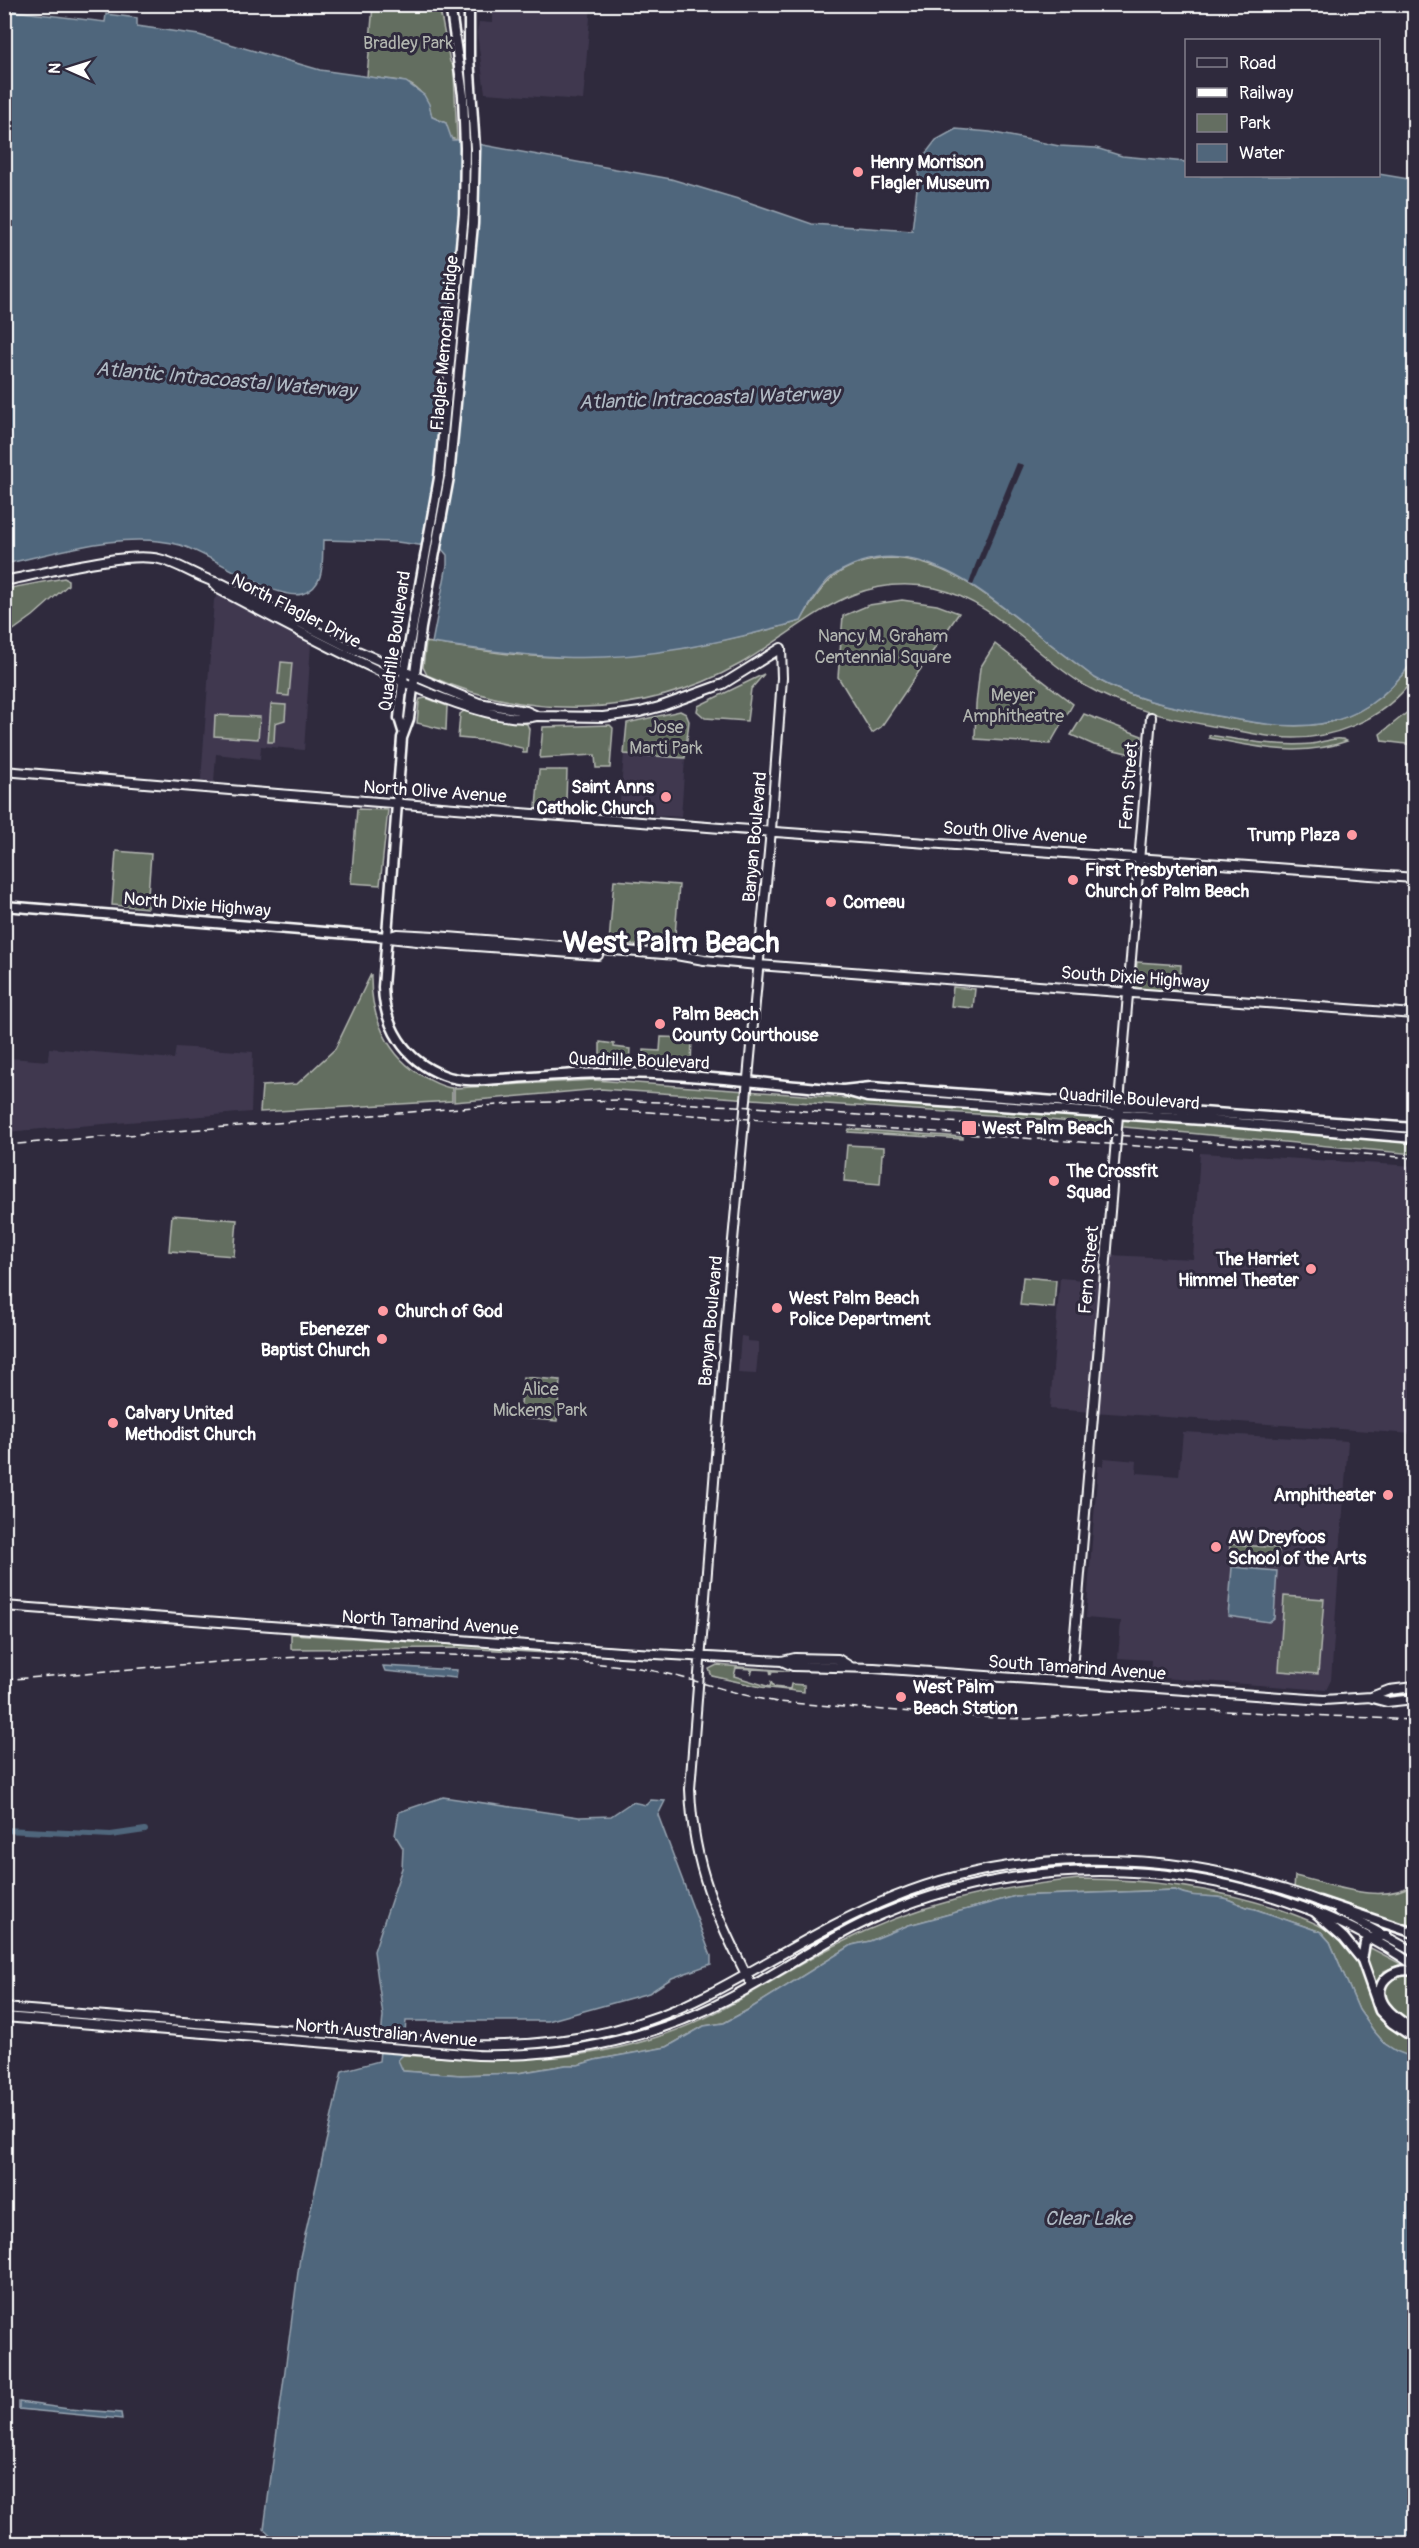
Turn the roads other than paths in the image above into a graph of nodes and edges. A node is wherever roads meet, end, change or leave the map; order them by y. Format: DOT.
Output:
graph roads {
  1 [pos="450,4"];
  2 [pos="469,4"];
  3 [pos="469,45"];
  4 [pos="458,56"];
  5 [pos="469,131"];
  6 [pos="430,556"];
  7 [pos="4,581"];
  8 [pos="782,648"];
  9 [pos="404,676"];
  10 [pos="413,680"];
  11 [pos="1151,717"];
  12 [pos="403,731"];
  13 [pos="4,771"];
  14 [pos="398,803"];
  15 [pos="771,830"];
  16 [pos="864,837"];
  17 [pos="1138,858"];
  18 [pos="1414,878"];
  19 [pos="4,906"];
  20 [pos="387,937"];
  21 [pos="758,965"];
  22 [pos="853,972"];
  23 [pos="1127,992"];
  24 [pos="1414,1014"];
  25 [pos="748,1082"];
  26 [pos="843,1090"];
  27 [pos="1118,1106"];
  28 [pos="1117,1116"];
  29 [pos="1414,1128"];
  30 [pos="1414,1138"];
  31 [pos="4,1606"];
  32 [pos="700,1656"];
  33 [pos="819,1658"];
  34 [pos="782,1661"];
  35 [pos="799,1666"];
  36 [pos="851,1667"];
  37 [pos="1071,1682"];
  38 [pos="1414,1687"];
  39 [pos="1371,1697"];
  40 [pos="1414,1699"];
  41 [pos="892,1897"];
  42 [pos="1319,1901"];
  43 [pos="895,1910"];
  44 [pos="1316,1913"];
  45 [pos="1414,1933"];
  46 [pos="1386,1935"];
  47 [pos="1371,1938"];
  48 [pos="1414,1952"];
  49 [pos="1362,1960"];
  50 [pos="1414,1965"];
  51 [pos="1414,1971"];
  52 [pos="746,1974"];
  53 [pos="752,1986"];
  54 [pos="4,2008"];
  55 [pos="4,2017"];
  56 [pos="1414,2030"];
  57 [pos="1414,2038"];
  58 [pos="477,2045"];
  59 [pos="478,2055"];
  1 -- 4 [label="main road"];
  2 -- 3 [label="main road"];
  3 -- 4 [label="main road"];
  3 -- 5 [label="main road"];
  4 -- 5 [label="main road"];
  5 -- 6 [label="main road, Flagler Memorial Bridge"];
  6 -- 9 [label="main road, Quadrille Boulevard"];
  6 -- 10 [label="main road, Quadrille Boulevard"];
  7 -- 9 [label="street, North Flagler Drive"];
  8 -- 10 [label="street, North Flagler Drive"];
  8 -- 15 [label="street, Banyan Boulevard"];
  9 -- 10 [label="street, North Flagler Drive"];
  9 -- 12 [label="main road, Quadrille Boulevard"];
  10 -- 12 [label="main road, Quadrille Boulevard"];
  11 -- 17 [label="street, Fern Street"];
  12 -- 14 [label="main road"];
  13 -- 14 [label="street, North Olive Avenue"];
  14 -- 15 [label="street, North Olive Avenue"];
  14 -- 20 [label="main road"];
  15 -- 16 [label="street, North Olive Avenue"];
  15 -- 21 [label="street, Banyan Boulevard"];
  16 -- 17 [label="street, South Olive Avenue"];
  17 -- 18 [label="street, South Olive Avenue"];
  17 -- 23 [label="street, Fern Street"];
  19 -- 20 [label="main road, North Dixie Highway"];
  20 -- 21 [label="street, North Dixie Highway"];
  20 -- 25 [label="main road, Quadrille Boulevard"];
  21 -- 22 [label="street, North Dixie Highway"];
  21 -- 25 [label="street, Banyan Boulevard"];
  22 -- 23 [label="street, South Dixie Highway"];
  23 -- 24 [label="street, South Dixie Highway"];
  23 -- 27 [label="street, Fern Street"];
  25 -- 26 [label="main road, Quadrille Boulevard"];
  25 -- 32 [label="street, Banyan Boulevard"];
  26 -- 27 [label="main road, Quadrille Boulevard"];
  26 -- 28 [label="main road, Quadrille Boulevard"];
  27 -- 28 [label="street, Fern Street"];
  27 -- 29 [label="main road, Quadrille Boulevard"];
  28 -- 30 [label="main road, Quadrille Boulevard"];
  28 -- 37 [label="street, Fern Street"];
  31 -- 32 [label="street, North Tamarind Avenue"];
  32 -- 34 [label="street, North Tamarind Avenue"];
  32 -- 52 [label="street, Banyan Boulevard"];
  33 -- 34 [label="street, North Tamarind Avenue"];
  33 -- 35 [label="street"];
  33 -- 36 [label="street, North Tamarind Avenue"];
  34 -- 35 [label="street, South Tamarind Avenue"];
  35 -- 36 [label="street, South Tamarind Avenue"];
  36 -- 37 [label="street, South Tamarind Avenue"];
  37 -- 39 [label="street, South Tamarind Avenue"];
  38 -- 39 [label="street, South Tamarind Avenue"];
  39 -- 40 [label="street, South Tamarind Avenue"];
  41 -- 42 [label="street, North Australian Avenue"];
  41 -- 43 [label="street"];
  41 -- 52 [label="street, North Australian Avenue"];
  42 -- 45 [label="main road"];
  42 -- 46 [label="street, North Australian Avenue"];
  43 -- 44 [label="street, North Australian Avenue"];
  43 -- 53 [label="street, North Australian Avenue"];
  44 -- 47 [label="street, North Australian Avenue"];
  44 -- 49 [label="main road"];
  46 -- 47 [label="main road"];
  46 -- 48 [label="street, North Australian Avenue"];
  47 -- 49 [label="main road"];
  47 -- 50 [label="street, North Australian Avenue"];
  49 -- 57 [label="main road"];
  51 -- 56 [label="main road"];
  52 -- 53 [label="street, Banyan Boulevard"];
  52 -- 58 [label="street, North Australian Avenue"];
  53 -- 59 [label="street, North Australian Avenue"];
  54 -- 58 [label="street, North Australian Avenue"];
  55 -- 59 [label="street, North Australian Avenue"];
  58 -- 59 [label="street"];
}
